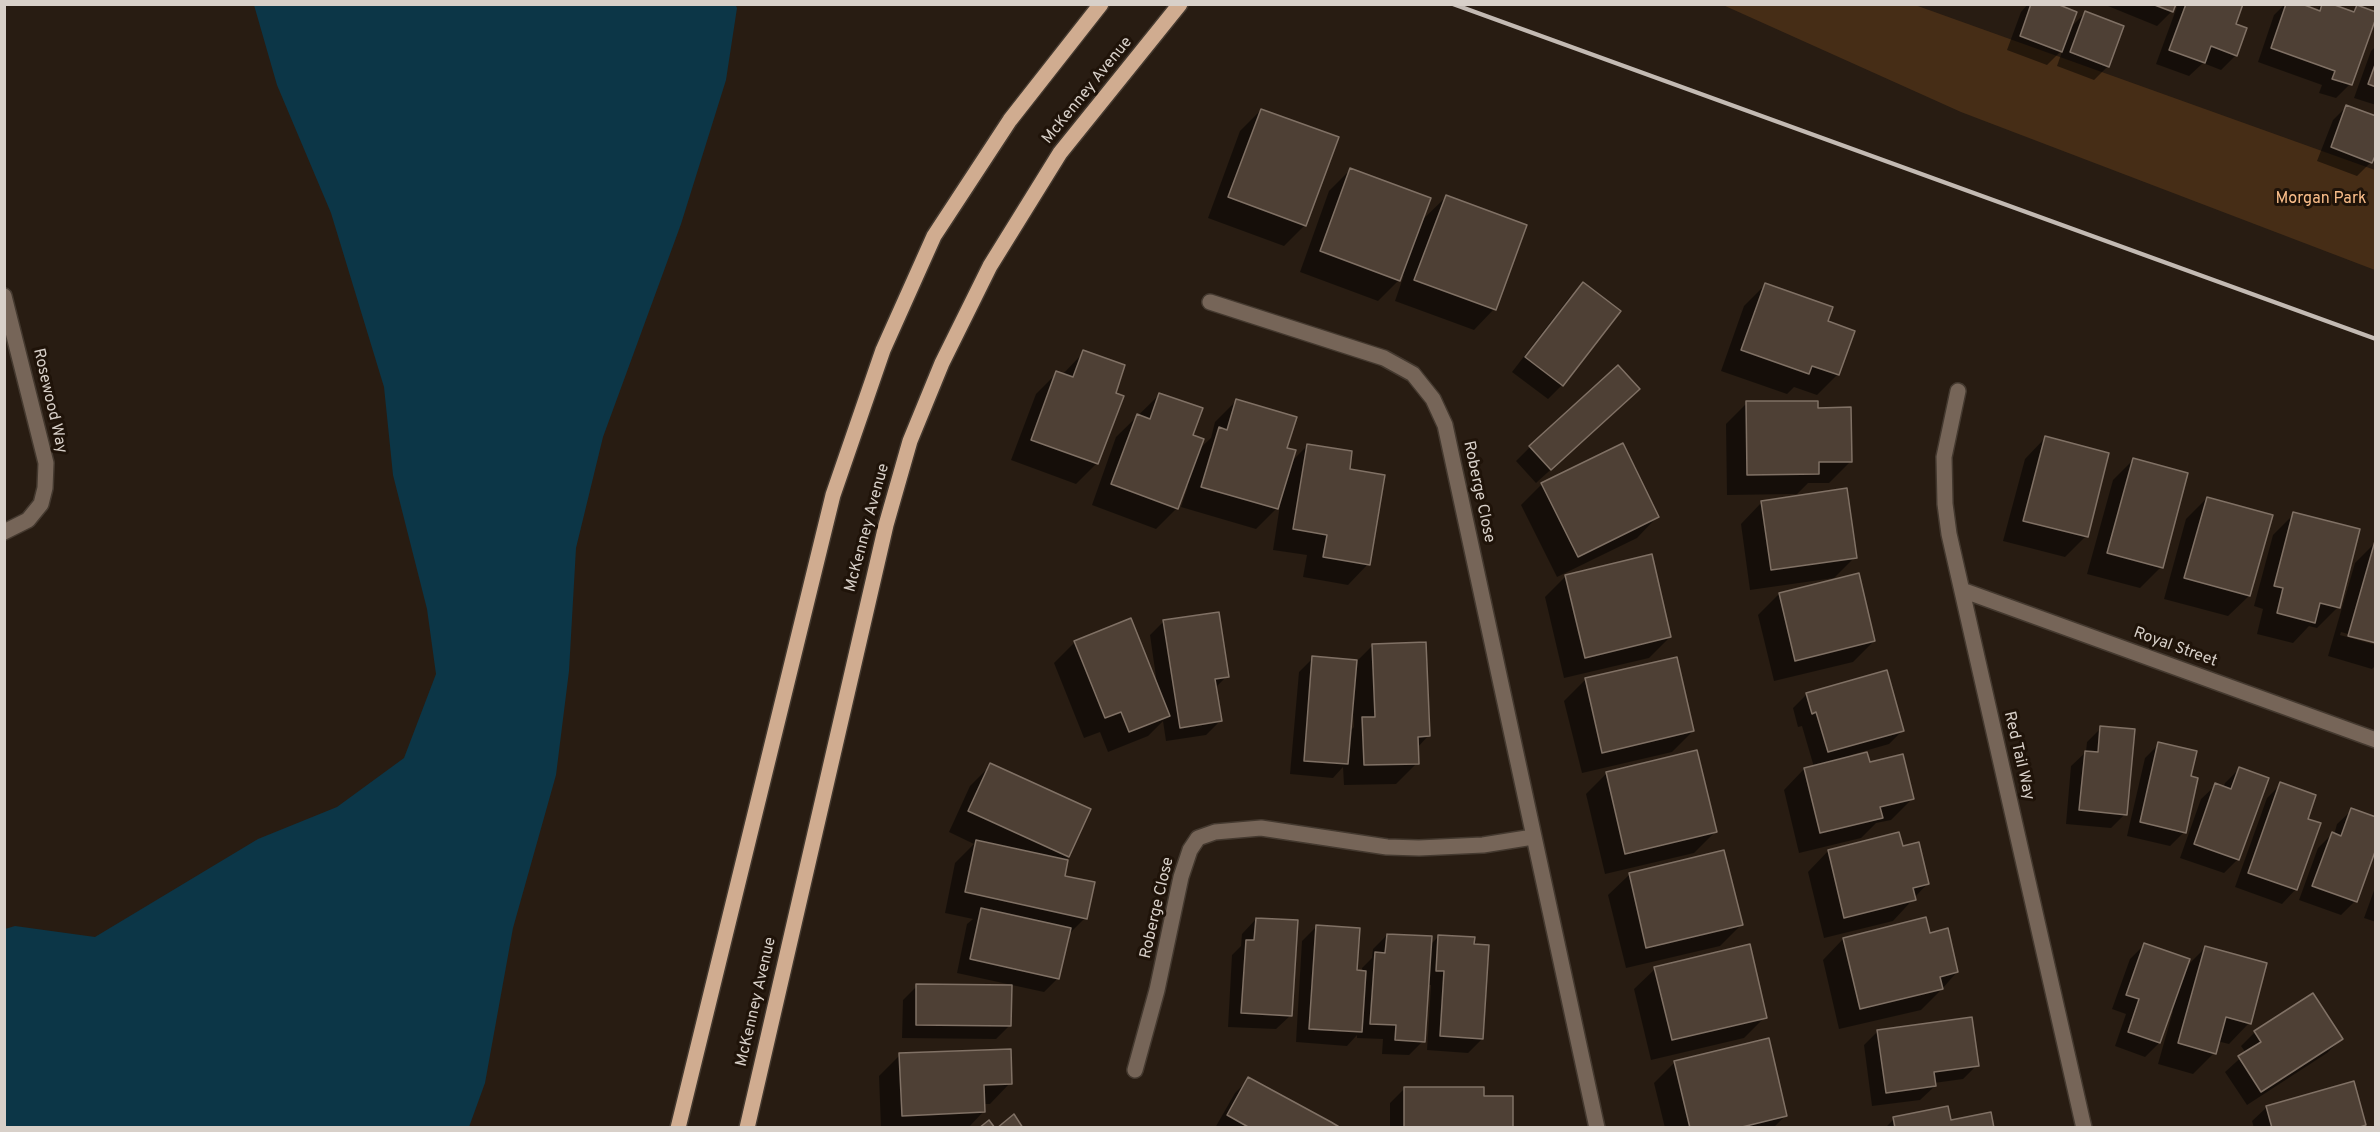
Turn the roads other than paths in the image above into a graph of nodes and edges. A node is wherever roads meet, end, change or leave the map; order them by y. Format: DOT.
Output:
graph roads {
  1 [pos="1101,4"];
  2 [pos="1180,4"];
  3 [pos="4,296"];
  4 [pos="1210,302"];
  5 [pos="1958,392"];
  6 [pos="4,532"];
  7 [pos="1962,590"];
  8 [pos="2376,740"];
  9 [pos="1533,837"];
  10 [pos="1135,1070"];
  11 [pos="678,1128"];
  12 [pos="747,1128"];
  13 [pos="1597,1128"];
  14 [pos="2084,1128"];
  1 -- 11 [label="main road"];
  2 -- 12 [label="main road, McKenney Avenue"];
  3 -- 6 [label="street, Rosewood Way"];
  4 -- 9 [label="street, Roberge Close"];
  5 -- 7 [label="street, Red Tail Way"];
  7 -- 8 [label="street, Royal Street"];
  7 -- 14 [label="street, Red Tail Way"];
  9 -- 10 [label="street, Roberge Close"];
  9 -- 13 [label="street, Roberge Close"];
}
